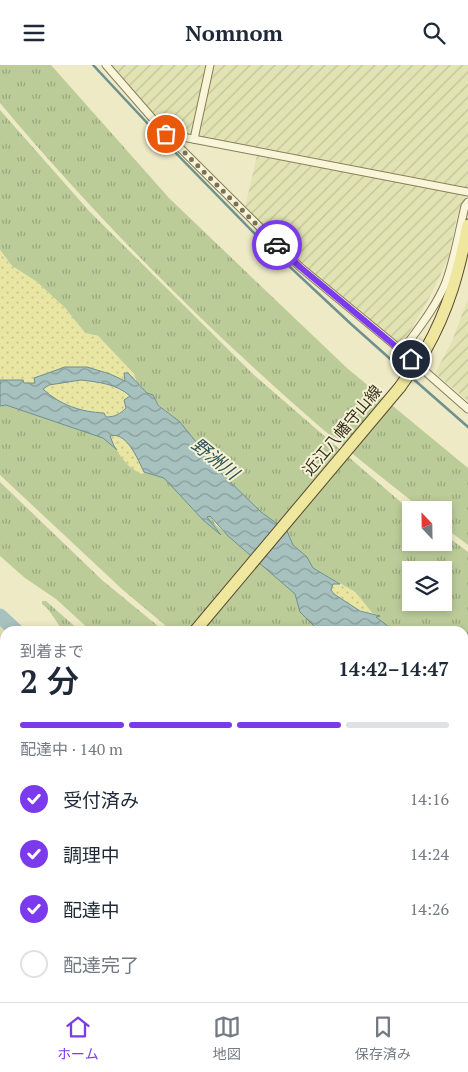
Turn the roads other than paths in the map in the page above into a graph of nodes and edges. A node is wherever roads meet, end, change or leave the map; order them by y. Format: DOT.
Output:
graph roads {
  1 [pos="106,65"];
  2 [pos="210,65"];
  3 [pos="166,134"];
  4 [pos="194,139"];
  5 [pos="468,193"];
  6 [pos="468,202"];
  7 [pos="468,225"];
  8 [pos="402,351"];
  9 [pos="468,409"];
  10 [pos="199,626"];
  1 -- 3 [label="street"];
  2 -- 4 [label="street"];
  3 -- 4 [label="street"];
  3 -- 8 [label="street"];
  4 -- 5 [label="street"];
  6 -- 8 [label="street"];
  7 -- 10 [label="main road, 近江八幡守山線, bridge"];
  8 -- 9 [label="street"];
}
